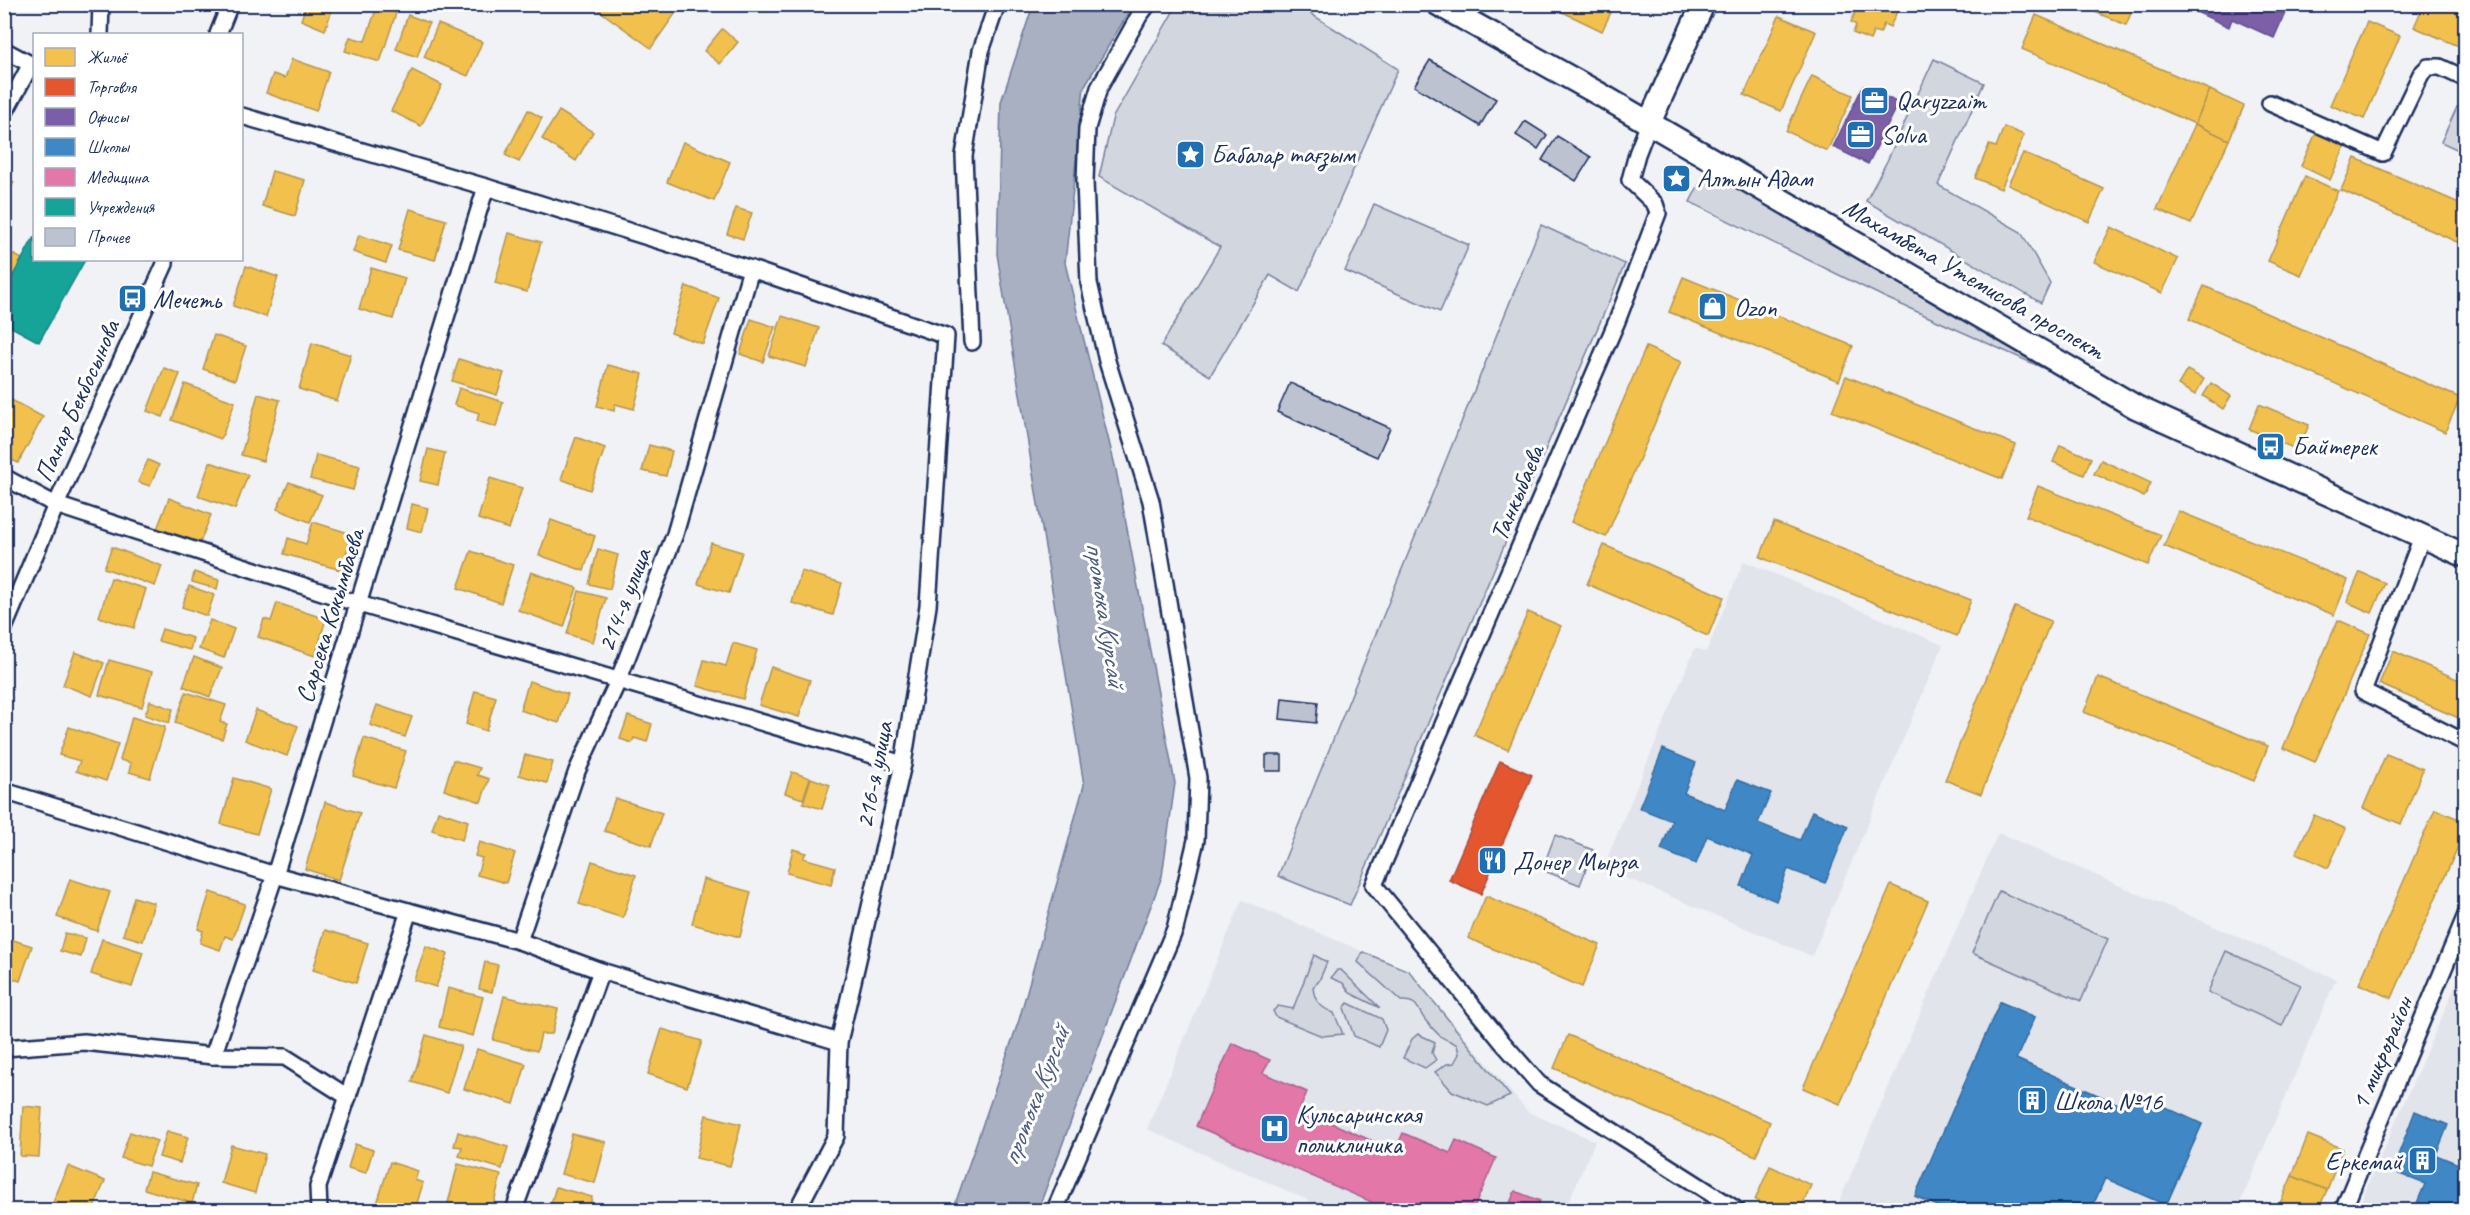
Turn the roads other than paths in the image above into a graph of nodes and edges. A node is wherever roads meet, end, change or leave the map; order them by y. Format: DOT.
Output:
graph roads {
  1 [pos="101,4"];
  2 [pos="230,4"];
  3 [pos="997,4"];
  4 [pos="1148,4"];
  5 [pos="1437,4"];
  6 [pos="1698,6"];
  7 [pos="100,33"];
  8 [pos="218,33"];
  9 [pos="4,50"];
  10 [pos="33,65"];
  11 [pos="2466,79"];
  12 [pos="2270,103"];
  13 [pos="4,114"];
  14 [pos="243,116"];
  15 [pos="1649,123"];
  16 [pos="486,187"];
  17 [pos="165,261"];
  18 [pos="751,269"];
  19 [pos="972,342"];
  20 [pos="4,477"];
  21 [pos="56,505"];
  22 [pos="2422,537"];
  23 [pos="2466,556"];
  24 [pos="360,604"];
  25 [pos="4,628"];
  26 [pos="618,681"];
  27 [pos="2466,743"];
  28 [pos="903,765"];
  29 [pos="4,791"];
  30 [pos="275,875"];
  31 [pos="410,912"];
  32 [pos="2466,915"];
  33 [pos="519,941"];
  34 [pos="601,971"];
  35 [pos="839,1042"];
  36 [pos="4,1048"];
  37 [pos="213,1056"];
  38 [pos="348,1097"];
  39 [pos="318,1210"];
  40 [pos="514,1210"];
  41 [pos="797,1210"];
  42 [pos="1054,1210"];
  43 [pos="1737,1210"];
  44 [pos="2343,1210"];
  1 -- 7 [label="street"];
  2 -- 8 [label="street"];
  3 -- 19 [label="street"];
  4 -- 42 [label="street"];
  5 -- 15 [label="street, Махамбета Утемисова проспект"];
  6 -- 15 [label="street"];
  9 -- 10 [label="street"];
  10 -- 13 [label="street"];
  11 -- 12 [label="street"];
  14 -- 16 [label="street"];
  15 -- 22 [label="street, Махамбета Утемисова проспект"];
  15 -- 43 [label="street, Танкыбаева"];
  16 -- 18 [label="street"];
  16 -- 24 [label="street, Сарсека Кокымбаева"];
  17 -- 21 [label="street, Панар Бекбосынова"];
  18 -- 26 [label="street, 214-я улица"];
  18 -- 28 [label="street, 216-я улица"];
  20 -- 21 [label="street"];
  21 -- 24 [label="street"];
  21 -- 25 [label="street, Панар Бекбосынова"];
  22 -- 23 [label="street, Махамбета Утемисова проспект"];
  22 -- 27 [label="street"];
  24 -- 26 [label="street"];
  24 -- 30 [label="street, Сарсека Кокымбаева"];
  26 -- 28 [label="street"];
  26 -- 33 [label="street, 214-я улица"];
  28 -- 35 [label="street, 216-я улица"];
  29 -- 30 [label="street"];
  30 -- 31 [label="street"];
  30 -- 37 [label="street, Сарсека Кокымбаева"];
  31 -- 33 [label="street"];
  31 -- 38 [label="street"];
  32 -- 44 [label="street, 1 микрорайон"];
  33 -- 34 [label="street"];
  34 -- 35 [label="street"];
  34 -- 40 [label="street"];
  35 -- 41 [label="street, 216-я улица"];
  36 -- 37 [label="street"];
  37 -- 38 [label="street"];
  38 -- 39 [label="street"];
}
